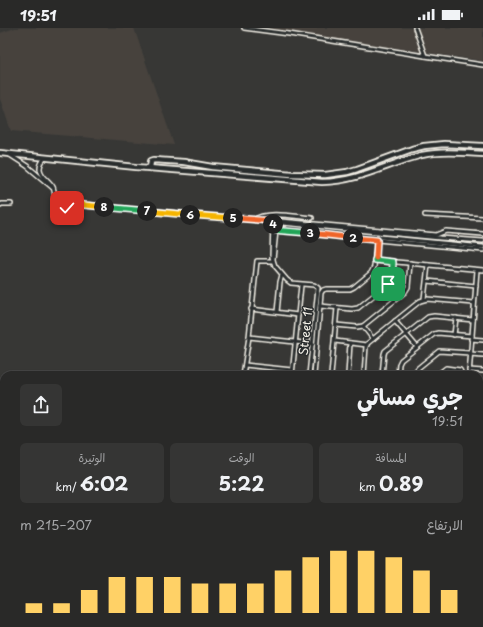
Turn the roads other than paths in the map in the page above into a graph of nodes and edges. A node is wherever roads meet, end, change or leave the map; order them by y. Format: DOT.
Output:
graph roads {
  1 [pos="244,28"];
  2 [pos="415,28"];
  3 [pos="425,56"];
  4 [pos="483,65"];
  5 [pos="483,146"];
  6 [pos="0,153"];
  7 [pos="8,154"];
  8 [pos="483,154"];
  9 [pos="45,158"];
  10 [pos="150,168"];
  11 [pos="54,189"];
  12 [pos="0,202"];
  13 [pos="0,205"];
  14 [pos="425,215"];
  15 [pos="312,218"];
  16 [pos="483,218"];
  17 [pos="254,220"];
  18 [pos="276,222"];
  19 [pos="315,225"];
  20 [pos="274,230"];
  21 [pos="452,231"];
  22 [pos="440,234"];
  23 [pos="483,234"];
  24 [pos="377,238"];
  25 [pos="440,238"];
  26 [pos="451,239"];
  27 [pos="483,241"];
  28 [pos="483,247"];
  29 [pos="483,250"];
  30 [pos="375,260"];
  31 [pos="273,261"];
  32 [pos="393,262"];
  33 [pos="410,263"];
  34 [pos="428,265"];
  35 [pos="477,270"];
  36 [pos="483,270"];
  37 [pos="282,275"];
  38 [pos="427,281"];
  39 [pos="301,285"];
  40 [pos="476,286"];
  41 [pos="424,299"];
  42 [pos="474,303"];
  43 [pos="320,306"];
  44 [pos="337,308"];
  45 [pos="252,310"];
  46 [pos="277,312"];
  47 [pos="298,315"];
  48 [pos="456,318"];
  49 [pos="473,320"];
  50 [pos="395,321"];
  51 [pos="336,325"];
  52 [pos="363,326"];
  53 [pos="406,334"];
  54 [pos="454,335"];
  55 [pos="248,337"];
  56 [pos="472,338"];
  57 [pos="373,339"];
  58 [pos="483,340"];
  59 [pos="334,341"];
  60 [pos="295,342"];
  61 [pos="350,343"];
  62 [pos="312,344"];
  63 [pos="367,345"];
  64 [pos="417,347"];
  65 [pos="470,354"];
  66 [pos="483,355"];
  67 [pos="245,365"];
  68 [pos="292,370"];
  69 [pos="469,370"];
  70 [pos="244,371"];
  71 [pos="309,371"];
  72 [pos="314,371"];
  73 [pos="331,371"];
  74 [pos="348,371"];
  75 [pos="364,371"];
  76 [pos="382,371"];
  77 [pos="398,371"];
  78 [pos="416,371"];
  79 [pos="442,371"];
  80 [pos="461,371"];
  81 [pos="483,371"];
  1 -- 3 [label="street"];
  2 -- 3 [label="street"];
  3 -- 4 [label="street"];
  5 -- 10 [label="street"];
  6 -- 7 [label="street"];
  7 -- 9 [label="street"];
  7 -- 11 [label="street"];
  8 -- 10 [label="street"];
  9 -- 10 [label="street"];
  9 -- 11 [label="street"];
  11 -- 17 [label="street"];
  12 -- 13 [label="street"];
  14 -- 16 [label="street"];
  15 -- 17 [label="street"];
  17 -- 18 [label="street"];
  18 -- 19 [label="street"];
  18 -- 20 [label="street"];
  19 -- 22 [label="street"];
  19 -- 25 [label="street"];
  20 -- 24 [label="street"];
  20 -- 31 [label="street"];
  21 -- 22 [label="street"];
  21 -- 23 [label="street"];
  21 -- 26 [label="street"];
  22 -- 25 [label="street"];
  24 -- 28 [label="street"];
  24 -- 29 [label="street"];
  24 -- 30 [label="street"];
  25 -- 26 [label="street"];
  26 -- 27 [label="street"];
  30 -- 32 [label="street"];
  30 -- 43 [label="street, Street 11"];
  31 -- 37 [label="street"];
  31 -- 45 [label="street"];
  32 -- 33 [label="street"];
  32 -- 44 [label="street"];
  33 -- 34 [label="street"];
  33 -- 52 [label="street"];
  34 -- 35 [label="street"];
  34 -- 38 [label="street"];
  35 -- 36 [label="street"];
  35 -- 40 [label="street"];
  37 -- 39 [label="street"];
  37 -- 46 [label="street"];
  38 -- 40 [label="street"];
  38 -- 41 [label="street"];
  39 -- 47 [label="street"];
  39 -- 62 [label="street, Street 11"];
  40 -- 42 [label="street"];
  41 -- 42 [label="street"];
  41 -- 50 [label="street"];
  42 -- 49 [label="street"];
  43 -- 44 [label="street"];
  43 -- 72 [label="street, Street 11"];
  44 -- 51 [label="street"];
  45 -- 46 [label="street"];
  45 -- 55 [label="street"];
  46 -- 47 [label="street"];
  47 -- 60 [label="street"];
  48 -- 49 [label="street"];
  48 -- 53 [label="street"];
  48 -- 54 [label="street"];
  49 -- 56 [label="street"];
  50 -- 53 [label="street"];
  50 -- 57 [label="street"];
  51 -- 52 [label="street"];
  51 -- 59 [label="street"];
  52 -- 57 [label="street"];
  53 -- 64 [label="street"];
  53 -- 76 [label="street"];
  54 -- 56 [label="street"];
  54 -- 64 [label="street"];
  55 -- 60 [label="street"];
  55 -- 67 [label="street"];
  56 -- 58 [label="street"];
  56 -- 65 [label="street"];
  57 -- 63 [label="street"];
  59 -- 61 [label="street"];
  59 -- 73 [label="street"];
  60 -- 62 [label="street"];
  60 -- 68 [label="street"];
  61 -- 63 [label="street"];
  61 -- 74 [label="street"];
  62 -- 71 [label="street, Street 11"];
  63 -- 75 [label="street"];
  64 -- 77 [label="street"];
  65 -- 66 [label="street"];
  65 -- 69 [label="street"];
  65 -- 78 [label="street"];
  67 -- 68 [label="street"];
  67 -- 70 [label="street"];
  69 -- 81 [label="street"];
  79 -- 80 [label="street"];
}
